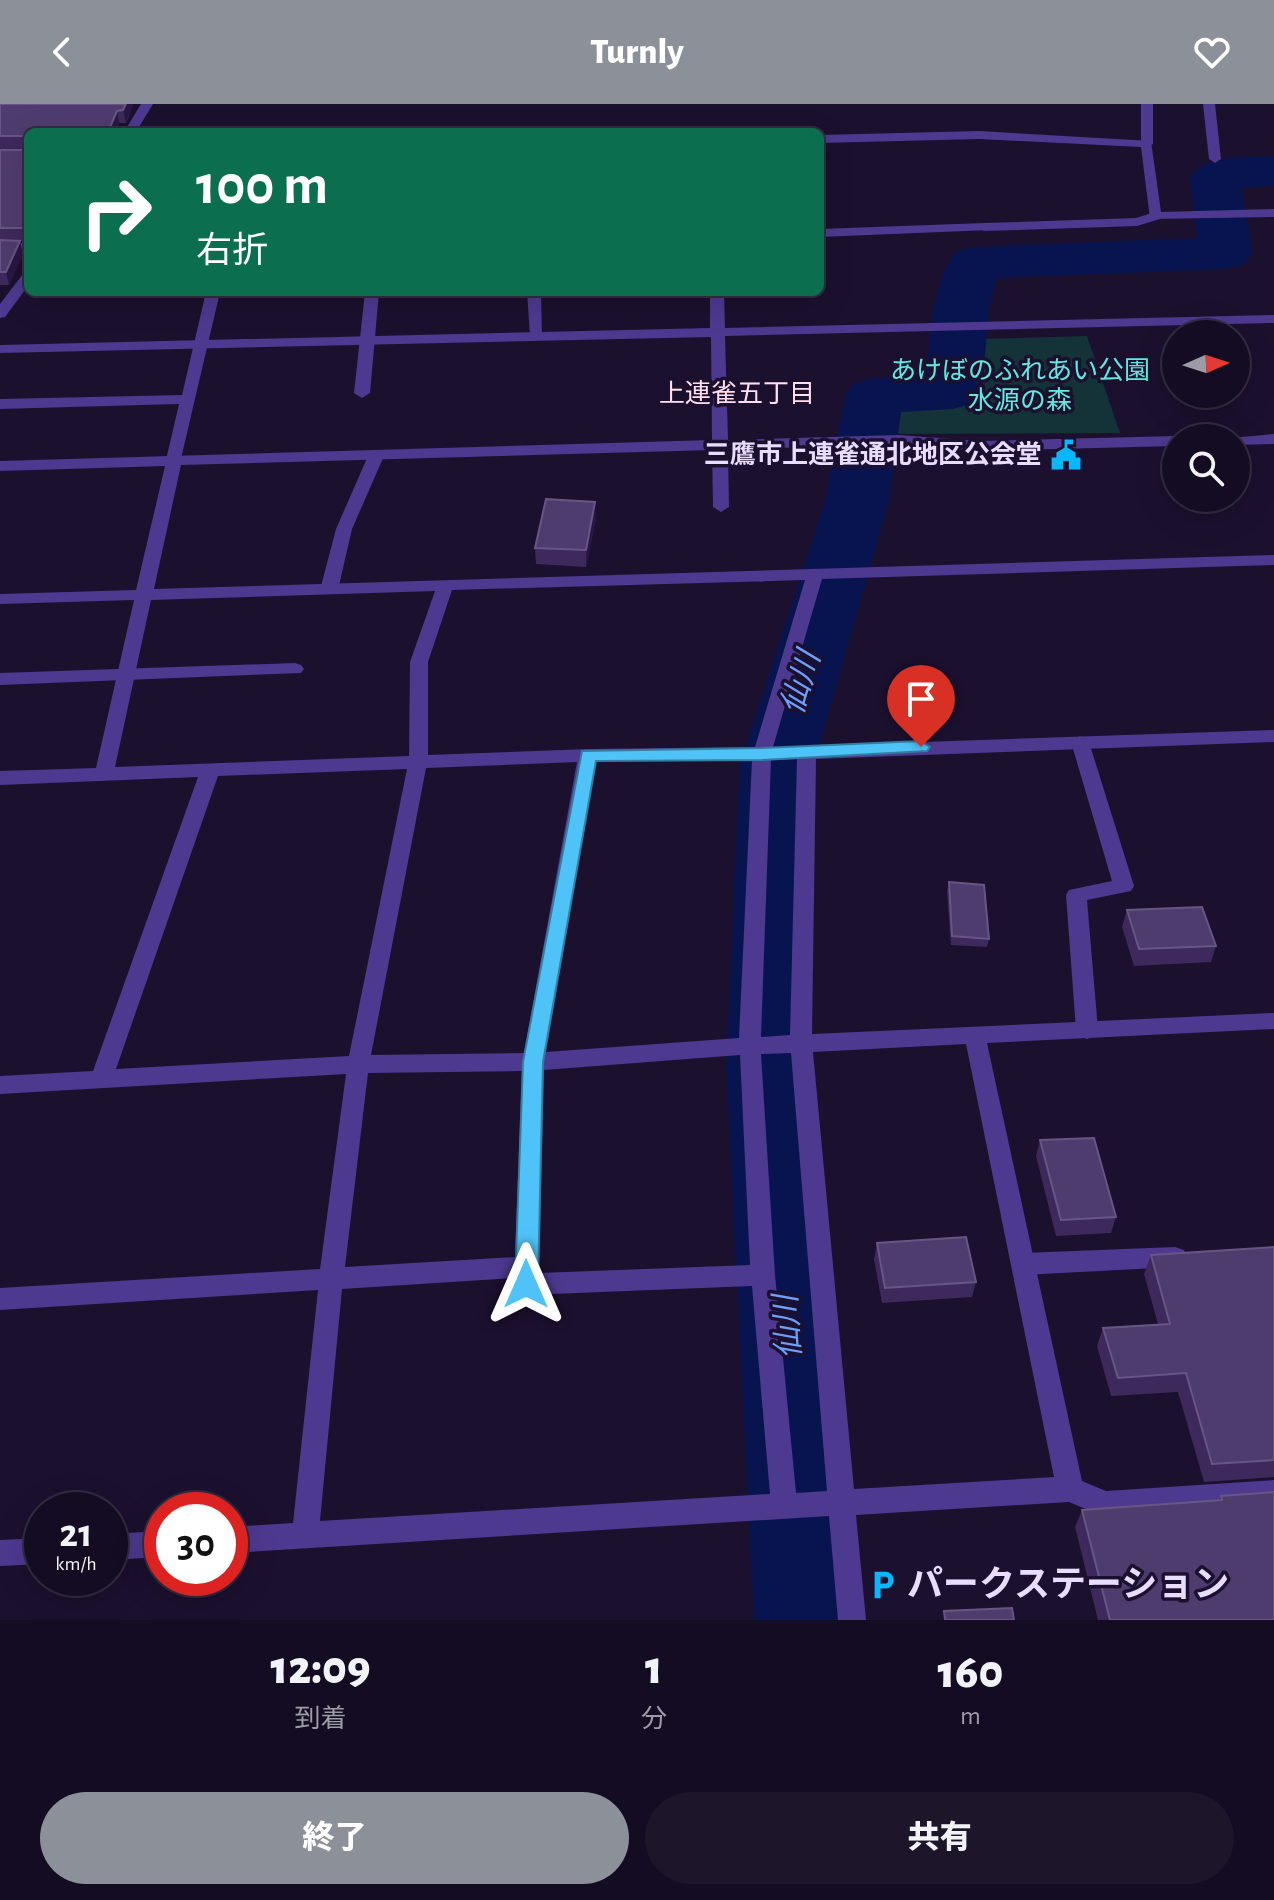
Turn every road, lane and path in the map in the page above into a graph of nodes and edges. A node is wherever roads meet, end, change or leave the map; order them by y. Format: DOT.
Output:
graph roads {
  1 [pos="147,104"];
  2 [pos="1147,104"];
  3 [pos="1209,104"];
  4 [pos="132,128"];
  5 [pos="824,139"];
  6 [pos="1147,144"];
  7 [pos="1215,159"];
  8 [pos="1274,213"];
  9 [pos="1155,216"];
  10 [pos="824,233"];
  11 [pos="0,247"];
  12 [pos="24,247"];
  13 [pos="24,282"];
  14 [pos="212,296"];
  15 [pos="372,296"];
  16 [pos="534,296"];
  17 [pos="717,296"];
  18 [pos="0,314"];
  19 [pos="1274,319"];
  20 [pos="718,331"];
  21 [pos="537,336"];
  22 [pos="366,340"];
  23 [pos="201,345"];
  24 [pos="0,349"];
  25 [pos="362,393"];
  26 [pos="189,399"];
  27 [pos="0,404"];
  28 [pos="1274,439"];
  29 [pos="1250,440"];
  30 [pos="1162,441"];
  31 [pos="719,447"];
  32 [pos="376,456"];
  33 [pos="174,460"];
  34 [pos="0,466"];
  35 [pos="721,507"];
  36 [pos="1274,560"];
  37 [pos="815,575"];
  38 [pos="445,586"];
  39 [pos="329,590"];
  40 [pos="145,594"];
  41 [pos="0,599"];
  42 [pos="295,669"];
  43 [pos="125,675"];
  44 [pos="0,679"];
  45 [pos="1274,736"];
  46 [pos="1080,742"];
  47 [pos="807,753"];
  48 [pos="762,754"];
  49 [pos="588,755"];
  50 [pos="418,762"];
  51 [pos="211,768"];
  52 [pos="104,773"];
  53 [pos="1,781"];
  54 [pos="1274,1021"];
  55 [pos="1087,1030"];
  56 [pos="975,1036"];
  57 [pos="801,1044"];
  58 [pos="750,1046"];
  59 [pos="533,1062"];
  60 [pos="358,1064"];
  61 [pos="101,1079"];
  62 [pos="0,1085"];
  63 [pos="1196,1256"];
  64 [pos="1023,1264"];
  65 [pos="525,1267"];
  66 [pos="763,1275"];
  67 [pos="331,1279"];
  68 [pos="0,1299"];
  69 [pos="1070,1489"];
  70 [pos="1274,1493"];
  71 [pos="843,1504"];
  72 [pos="784,1507"];
  73 [pos="305,1536"];
  74 [pos="248,1539"];
  75 [pos="24,1552"];
  76 [pos="0,1553"];
  77 [pos="852,1620"];
  1 -- 4 [label="street"];
  2 -- 6 [label="street"];
  3 -- 7 [label="street"];
  5 -- 6 [label="street"];
  6 -- 9 [label="street"];
  8 -- 9 [label="street"];
  9 -- 10 [label="street"];
  11 -- 12 [label="street"];
  13 -- 18 [label="street"];
  14 -- 23 [label="street"];
  15 -- 22 [label="street"];
  16 -- 21 [label="street"];
  17 -- 20 [label="street"];
  19 -- 20 [label="street"];
  20 -- 21 [label="street"];
  20 -- 31 [label="street"];
  21 -- 22 [label="street"];
  22 -- 23 [label="street"];
  22 -- 25 [label="street"];
  23 -- 24 [label="street"];
  23 -- 26 [label="street"];
  26 -- 27 [label="street"];
  26 -- 33 [label="street"];
  28 -- 29 [label="street"];
  30 -- 31 [label="street"];
  31 -- 32 [label="street"];
  31 -- 35 [label="street"];
  32 -- 33 [label="street"];
  32 -- 39 [label="street"];
  33 -- 34 [label="street"];
  33 -- 40 [label="street"];
  36 -- 37 [label="street"];
  37 -- 38 [label="street"];
  37 -- 48 [label="street"];
  38 -- 39 [label="street"];
  38 -- 50 [label="street"];
  39 -- 40 [label="street"];
  40 -- 41 [label="street"];
  40 -- 43 [label="street"];
  42 -- 43 [label="street"];
  43 -- 44 [label="street"];
  43 -- 52 [label="street"];
  45 -- 46 [label="street"];
  46 -- 47 [label="street"];
  46 -- 55 [label="street"];
  47 -- 48 [label="street"];
  47 -- 57 [label="street"];
  48 -- 49 [label="street"];
  48 -- 58 [label="street"];
  49 -- 50 [label="street"];
  49 -- 59 [label="street"];
  50 -- 51 [label="street"];
  50 -- 60 [label="street"];
  51 -- 52 [label="street"];
  51 -- 61 [label="street"];
  52 -- 53 [label="street"];
  54 -- 55 [label="street"];
  55 -- 56 [label="street"];
  56 -- 57 [label="street"];
  56 -- 64 [label="street"];
  57 -- 58 [label="street"];
  57 -- 71 [label="street"];
  58 -- 59 [label="street"];
  58 -- 66 [label="street"];
  59 -- 60 [label="street"];
  59 -- 65 [label="street"];
  60 -- 61 [label="street"];
  60 -- 67 [label="street"];
  61 -- 62 [label="street"];
  63 -- 64 [label="street"];
  64 -- 69 [label="street"];
  65 -- 66 [label="street"];
  65 -- 67 [label="street"];
  66 -- 72 [label="street"];
  67 -- 68 [label="street"];
  67 -- 73 [label="street"];
  69 -- 70 [label="street"];
  69 -- 71 [label="street"];
  71 -- 72 [label="street"];
  71 -- 77 [label="street"];
  72 -- 73 [label="street"];
  73 -- 74 [label="street"];
  75 -- 76 [label="street"];
}
